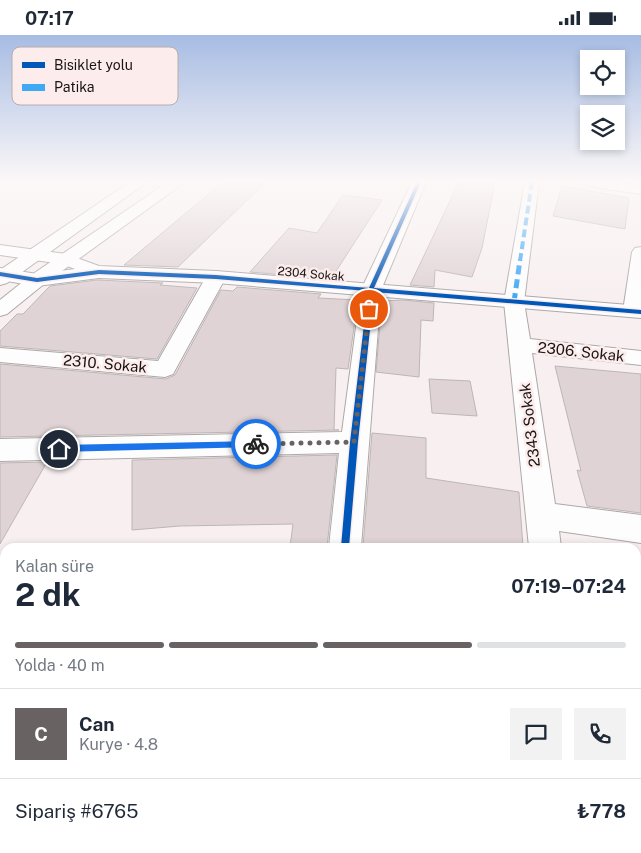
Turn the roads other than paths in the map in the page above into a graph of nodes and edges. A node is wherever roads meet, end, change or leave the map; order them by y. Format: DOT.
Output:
graph roads {
  1 [pos="84,220"];
  2 [pos="123,220"];
  3 [pos="402,220"];
  4 [pos="526,220"];
  5 [pos="0,250"];
  6 [pos="641,252"];
  7 [pos="33,255"];
  8 [pos="66,259"];
  9 [pos="99,272"];
  10 [pos="2,276"];
  11 [pos="216,277"];
  12 [pos="37,280"];
  13 [pos="371,290"];
  14 [pos="514,302"];
  15 [pos="0,310"];
  16 [pos="637,312"];
  17 [pos="520,345"];
  18 [pos="0,355"];
  19 [pos="641,358"];
  20 [pos="354,442"];
  21 [pos="0,450"];
  22 [pos="541,515"];
  23 [pos="641,529"];
  24 [pos="346,543"];
  25 [pos="544,543"];
  1 -- 7 [label="street"];
  2 -- 8 [label="street"];
  3 -- 13 [label="street"];
  4 -- 14 [label="street, 2343 Sokak"];
  5 -- 7 [label="street"];
  6 -- 16 [label="street"];
  7 -- 8 [label="street"];
  7 -- 10 [label="street"];
  8 -- 9 [label="street"];
  8 -- 12 [label="street"];
  9 -- 11 [label="street, 2304 Sokak"];
  9 -- 12 [label="street"];
  10 -- 12 [label="street"];
  11 -- 13 [label="street, 2304 Sokak"];
  11 -- 18 [label="street, 2310. Sokak"];
  12 -- 15 [label="street"];
  13 -- 14 [label="street, 2304 Sokak"];
  13 -- 20 [label="street"];
  14 -- 16 [label="street, 2304 Sokak"];
  14 -- 17 [label="street, 2343 Sokak"];
  17 -- 19 [label="street, 2306. Sokak"];
  17 -- 22 [label="street, 2343 Sokak"];
  20 -- 21 [label="street"];
  20 -- 24 [label="street"];
  22 -- 23 [label="street"];
  22 -- 25 [label="street, 2343 Sokak"];
}
